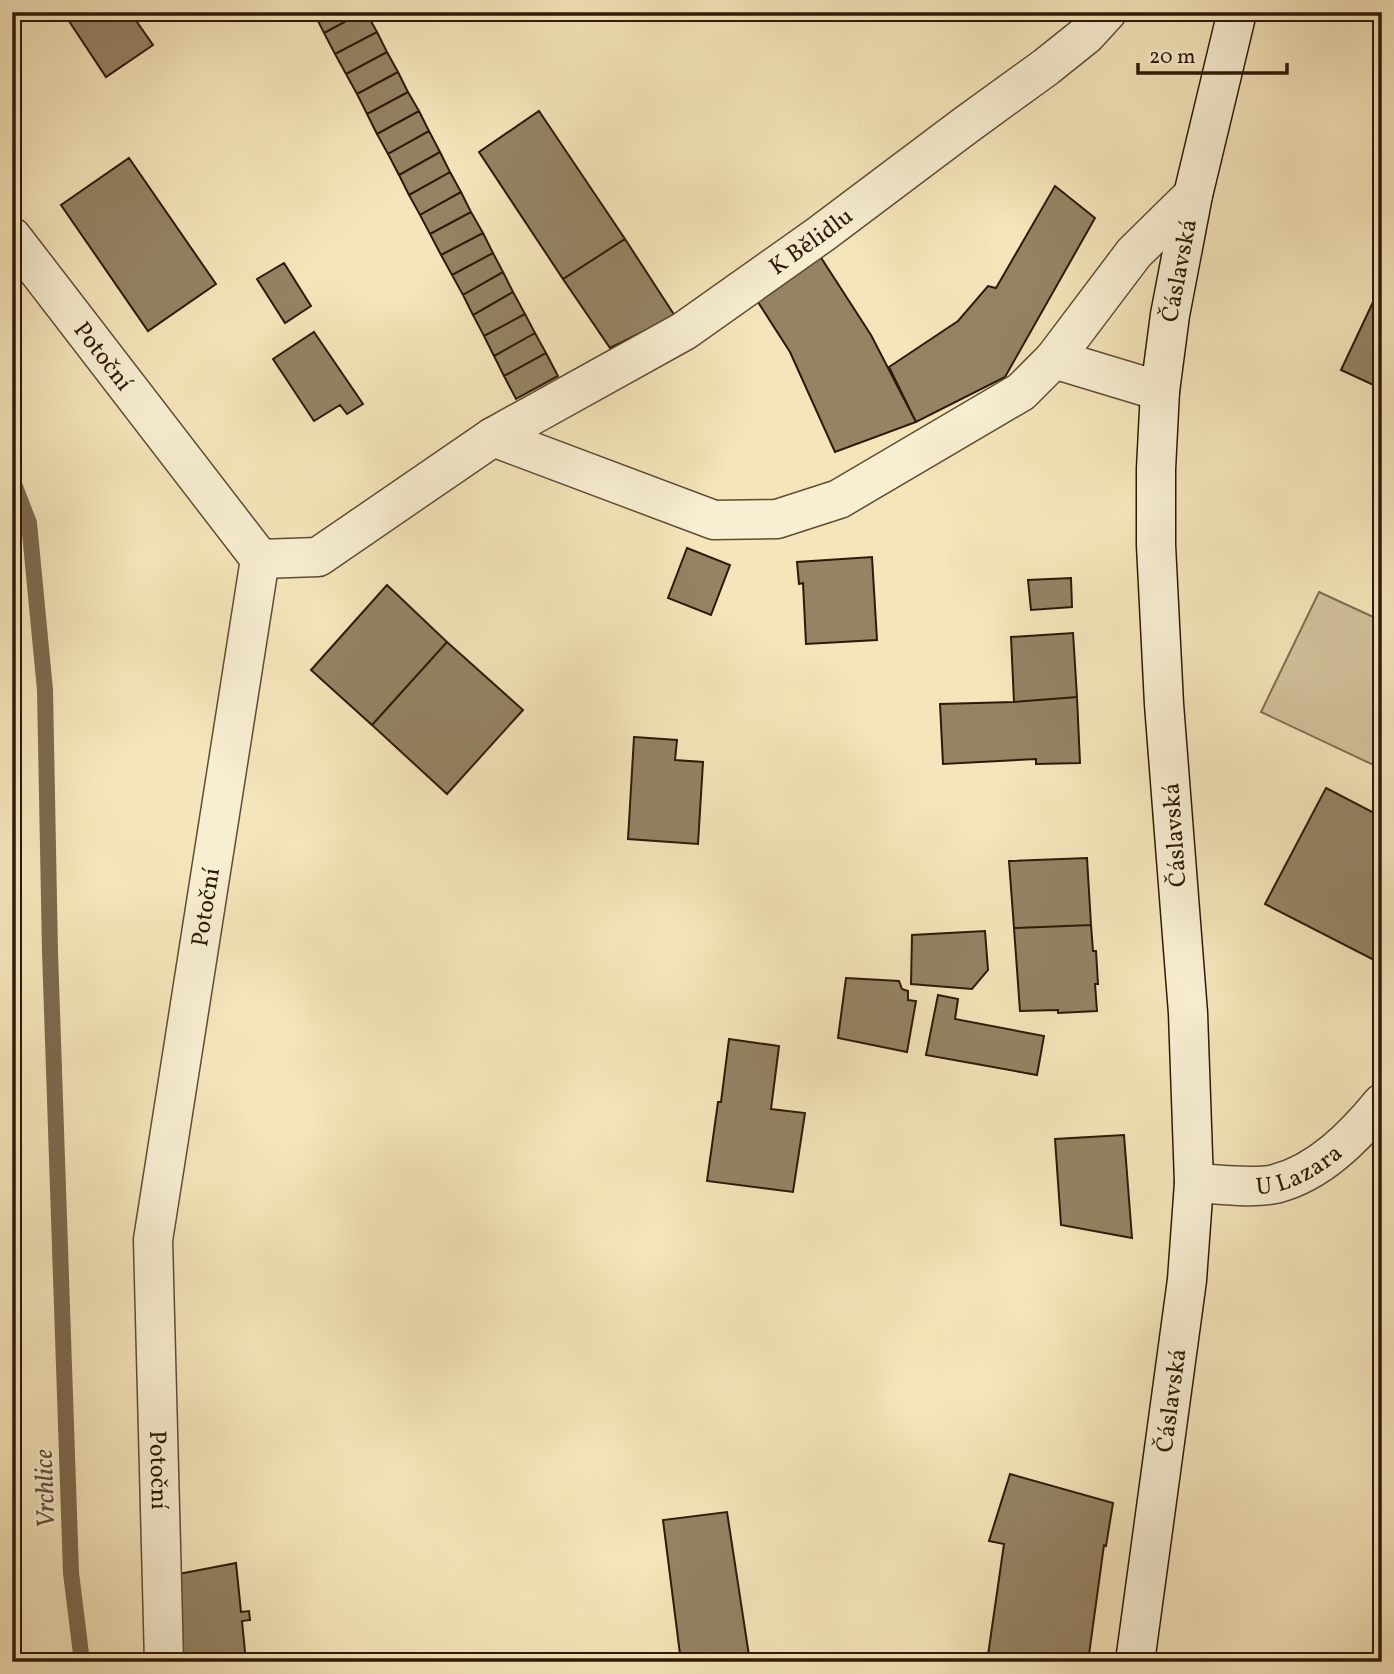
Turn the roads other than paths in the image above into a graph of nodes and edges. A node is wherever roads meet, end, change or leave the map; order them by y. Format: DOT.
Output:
graph roads {
  1 [pos="1107,12"];
  2 [pos="1237,12"];
  3 [pos="1193,195"];
  4 [pos="12,237"];
  5 [pos="1054,359"];
  6 [pos="1160,391"];
  7 [pos="493,437"];
  8 [pos="260,559"];
  9 [pos="1382,1103"];
  10 [pos="1194,1183"];
  11 [pos="164,1662"];
  12 [pos="1135,1662"];
  1 -- 7 [label="street, K Bělidlu"];
  2 -- 3 [label="street, Čáslavská"];
  3 -- 5 [label="street"];
  3 -- 6 [label="street, Čáslavská"];
  4 -- 8 [label="street, Potoční"];
  5 -- 6 [label="street"];
  5 -- 7 [label="street"];
  6 -- 10 [label="street, Čáslavská"];
  7 -- 8 [label="street, K Bělidlu"];
  8 -- 11 [label="street, Potoční"];
  9 -- 10 [label="street, U Lazara"];
  10 -- 12 [label="street, Čáslavská"];
}
